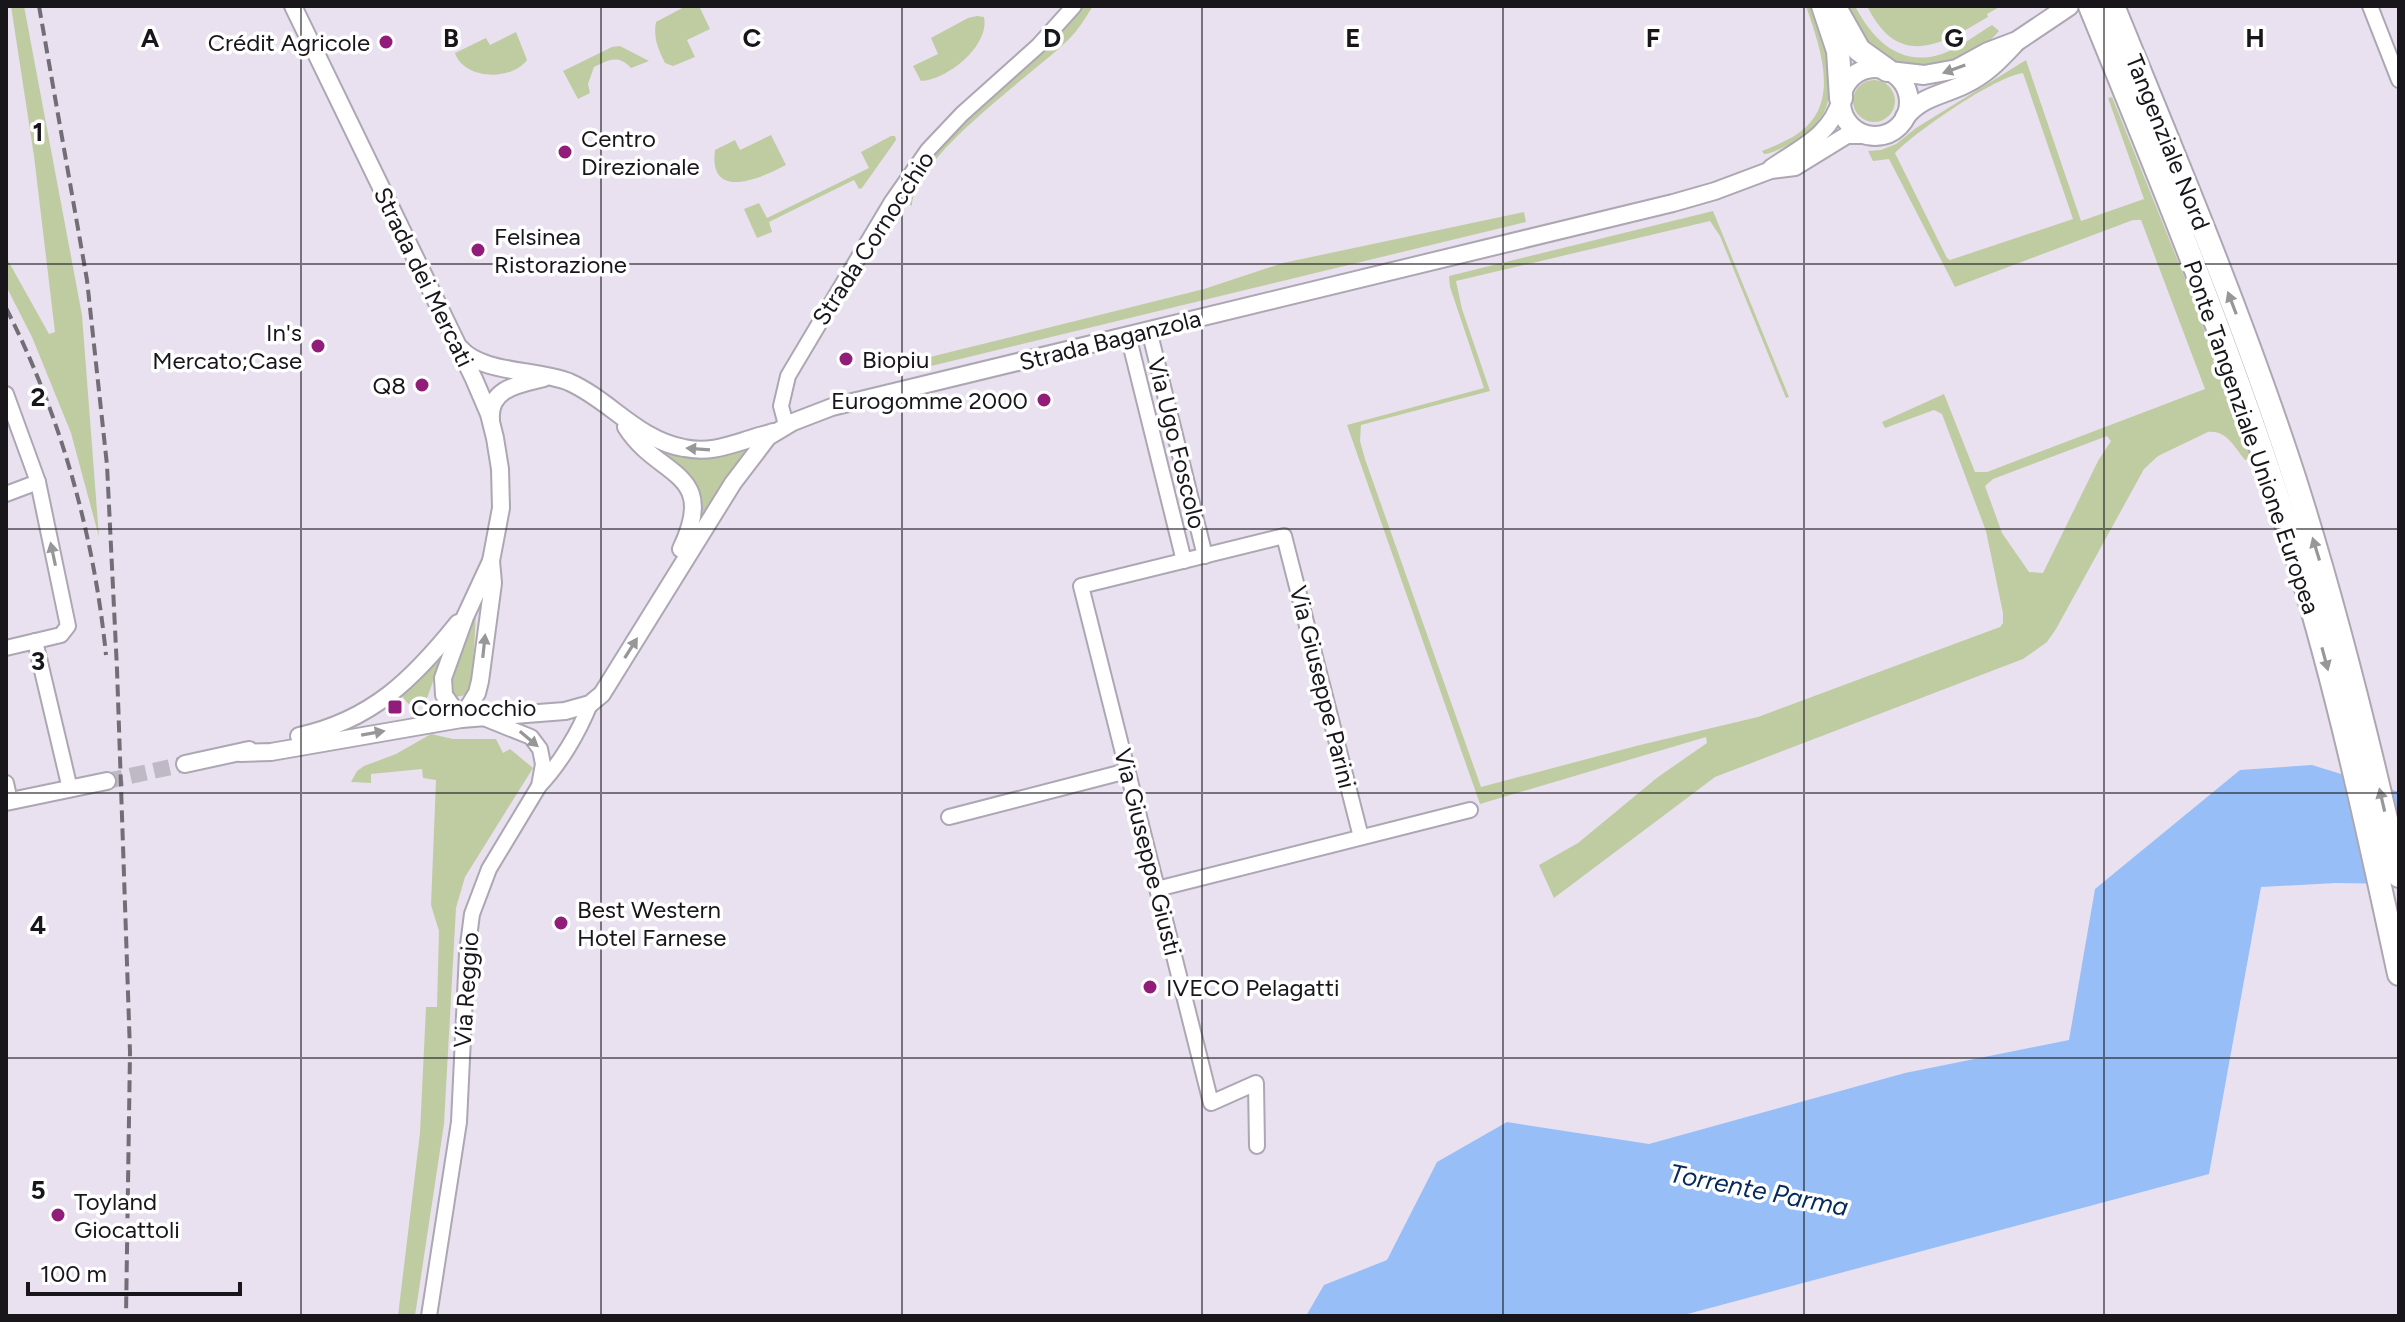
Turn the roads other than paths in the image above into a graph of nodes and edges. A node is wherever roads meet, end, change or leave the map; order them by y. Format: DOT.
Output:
graph roads {
  1 [pos="293,6"];
  2 [pos="1074,6"];
  3 [pos="1823,6"];
  4 [pos="1834,6"];
  5 [pos="2069,6"];
  6 [pos="2090,6"];
  7 [pos="2113,6"];
  8 [pos="2370,6"];
  9 [pos="2017,41"];
  10 [pos="1887,70"];
  11 [pos="2399,80"];
  12 [pos="1841,98"];
  13 [pos="1905,117"];
  14 [pos="1868,135"];
  15 [pos="1767,171"];
  16 [pos="1149,330"];
  17 [pos="1128,335"];
  18 [pos="454,339"];
  19 [pos="550,377"];
  20 [pos="6,394"];
  21 [pos="615,413"];
  22 [pos="491,423"];
  23 [pos="779,429"];
  24 [pos="38,482"];
  25 [pos="6,494"];
  26 [pos="1205,556"];
  27 [pos="491,561"];
  28 [pos="1184,561"];
  29 [pos="668,589"];
  30 [pos="466,614"];
  31 [pos="35,641"];
  32 [pos="6,648"];
  33 [pos="590,704"];
  34 [pos="482,718"];
  35 [pos="461,719"];
  36 [pos="240,753"];
  37 [pos="185,764"];
  38 [pos="1127,771"];
  39 [pos="107,781"];
  40 [pos="6,783"];
  41 [pos="539,786"];
  42 [pos="70,789"];
  43 [pos="7,802"];
  44 [pos="1470,810"];
  45 [pos="949,817"];
  46 [pos="1361,837"];
  47 [pos="2399,876"];
  48 [pos="1157,889"];
  49 [pos="2399,974"];
  50 [pos="1257,1146"];
  51 [pos="429,1316"];
  1 -- 18 [label="street, Strada dei Mercati"];
  2 -- 23 [label="street, Strada Cornocchio"];
  3 -- 12 [label="highway"];
  4 -- 10 [label="highway"];
  5 -- 9 [label="main road, Strada Baganzola"];
  6 -- 49 [label="highway, Ponte Tangenziale Unione Europea, one-way"];
  47 -- 7 [label="highway, Tangenziale Nord, one-way"];
  8 -- 11 [label="street"];
  9 -- 10 [label="main road, Strada Baganzola, one-way"];
  9 -- 13 [label="main road, Strada Baganzola"];
  10 -- 12 [label="main road, Strada Baganzola"];
  10 -- 13 [label="main road"];
  12 -- 14 [label="main road"];
  12 -- 15 [label="street, Strada Baganzola"];
  13 -- 14 [label="main road, Strada Baganzola"];
  14 -- 15 [label="street, Strada Baganzola"];
  15 -- 16 [label="street, Strada Baganzola"];
  16 -- 17 [label="street, Strada Baganzola"];
  16 -- 26 [label="street, Via Ugo Foscolo"];
  17 -- 23 [label="street, Strada Baganzola"];
  17 -- 28 [label="street, Via Ugo Foscolo"];
  18 -- 19 [label="street"];
  18 -- 22 [label="street, Strada dei Mercati"];
  19 -- 21 [label="street"];
  19 -- 22 [label="street"];
  20 -- 24 [label="street"];
  23 -- 21 [label="street, Strada Baganzola, one-way"];
  21 -- 29 [label="street"];
  22 -- 27 [label="street, Strada dei Mercati"];
  23 -- 29 [label="street"];
  24 -- 25 [label="street"];
  31 -- 24 [label="street, one-way"];
  26 -- 28 [label="street"];
  26 -- 46 [label="street, Via Giuseppe Parini"];
  27 -- 30 [label="street, Strada dei Mercati"];
  35 -- 27 [label="street, Strada dei Mercati, one-way"];
  28 -- 38 [label="street, Via Giuseppe Giusti"];
  33 -- 29 [label="street, one-way"];
  30 -- 35 [label="street, Strada dei Mercati"];
  30 -- 36 [label="street, Strada dei Mercati"];
  31 -- 32 [label="street"];
  31 -- 42 [label="street"];
  33 -- 34 [label="street"];
  33 -- 41 [label="street"];
  34 -- 35 [label="street"];
  34 -- 41 [label="street, one-way"];
  36 -- 35 [label="street, Strada dei Mercati, one-way"];
  36 -- 37 [label="street, Strada dei Mercati"];
  38 -- 45 [label="street"];
  38 -- 48 [label="street, Via Giuseppe Giusti"];
  39 -- 42 [label="street"];
  40 -- 43 [label="street"];
  41 -- 51 [label="street, Via Reggio"];
  42 -- 43 [label="street"];
  44 -- 46 [label="street"];
  46 -- 48 [label="street"];
  48 -- 50 [label="street, Via Giuseppe Giusti"];
}
